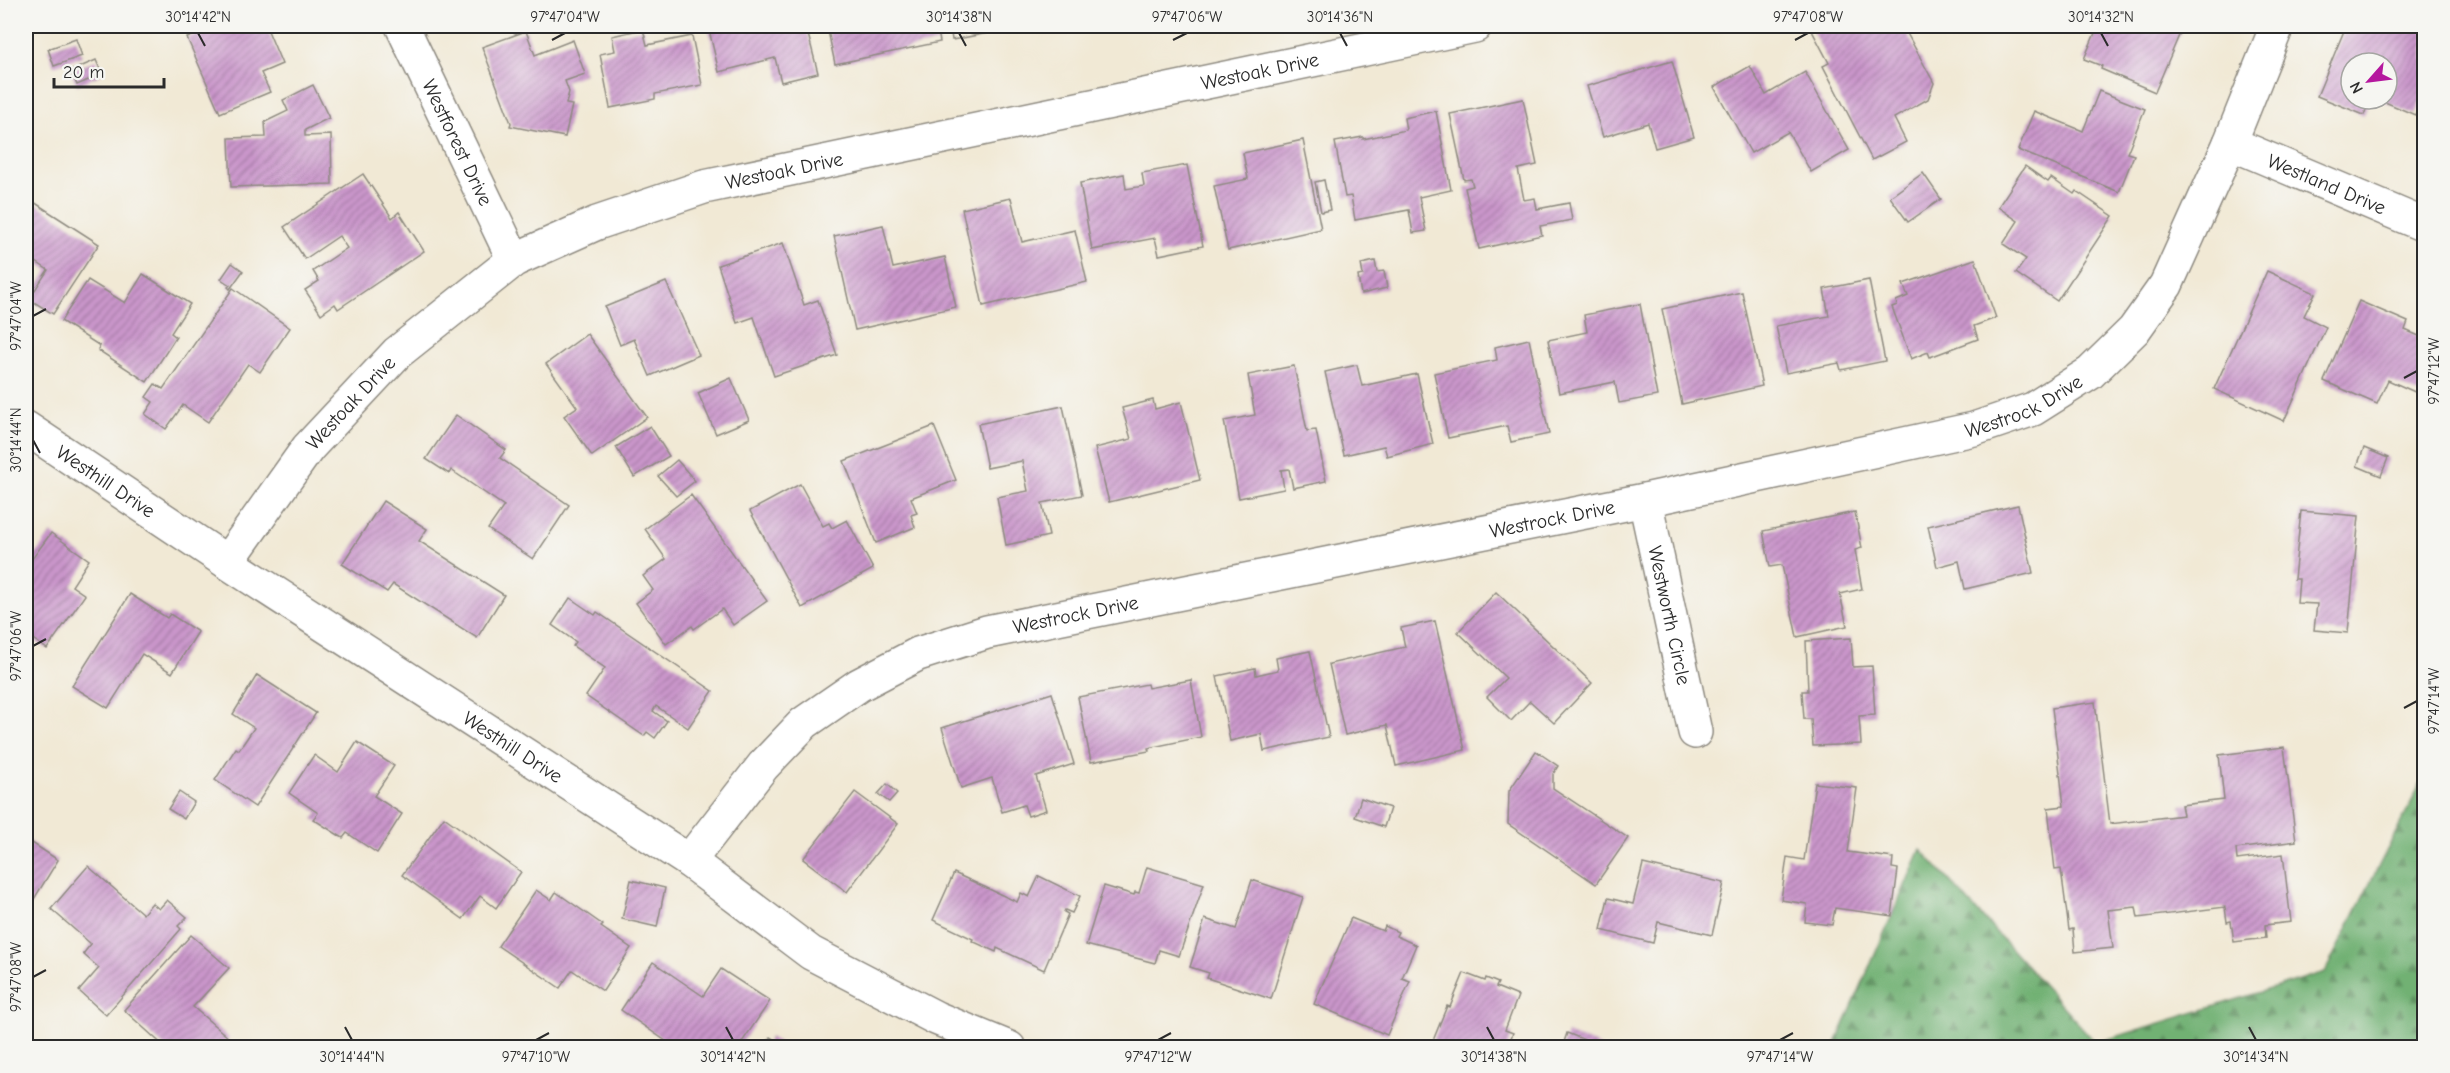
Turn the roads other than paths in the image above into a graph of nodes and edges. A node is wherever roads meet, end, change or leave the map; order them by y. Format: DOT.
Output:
graph roads {
  1 [pos="402,26"];
  2 [pos="1475,26"];
  3 [pos="2277,26"];
  4 [pos="2230,143"];
  5 [pos="2424,225"];
  6 [pos="514,260"];
  7 [pos="26,428"];
  8 [pos="1645,500"];
  9 [pos="227,562"];
  10 [pos="1695,732"];
  11 [pos="690,861"];
  12 [pos="1009,1047"];
  1 -- 6 [label="street, Westforest Drive"];
  2 -- 6 [label="street, Westoak Drive"];
  3 -- 4 [label="street, Westrock Drive"];
  4 -- 5 [label="street, Westland Drive"];
  4 -- 8 [label="street, Westrock Drive"];
  6 -- 9 [label="street, Westoak Drive"];
  7 -- 9 [label="street, Westhill Drive"];
  8 -- 10 [label="street, Westworth Circle"];
  8 -- 11 [label="street, Westrock Drive"];
  9 -- 11 [label="street, Westhill Drive"];
  11 -- 12 [label="street, Westhill Drive"];
}
